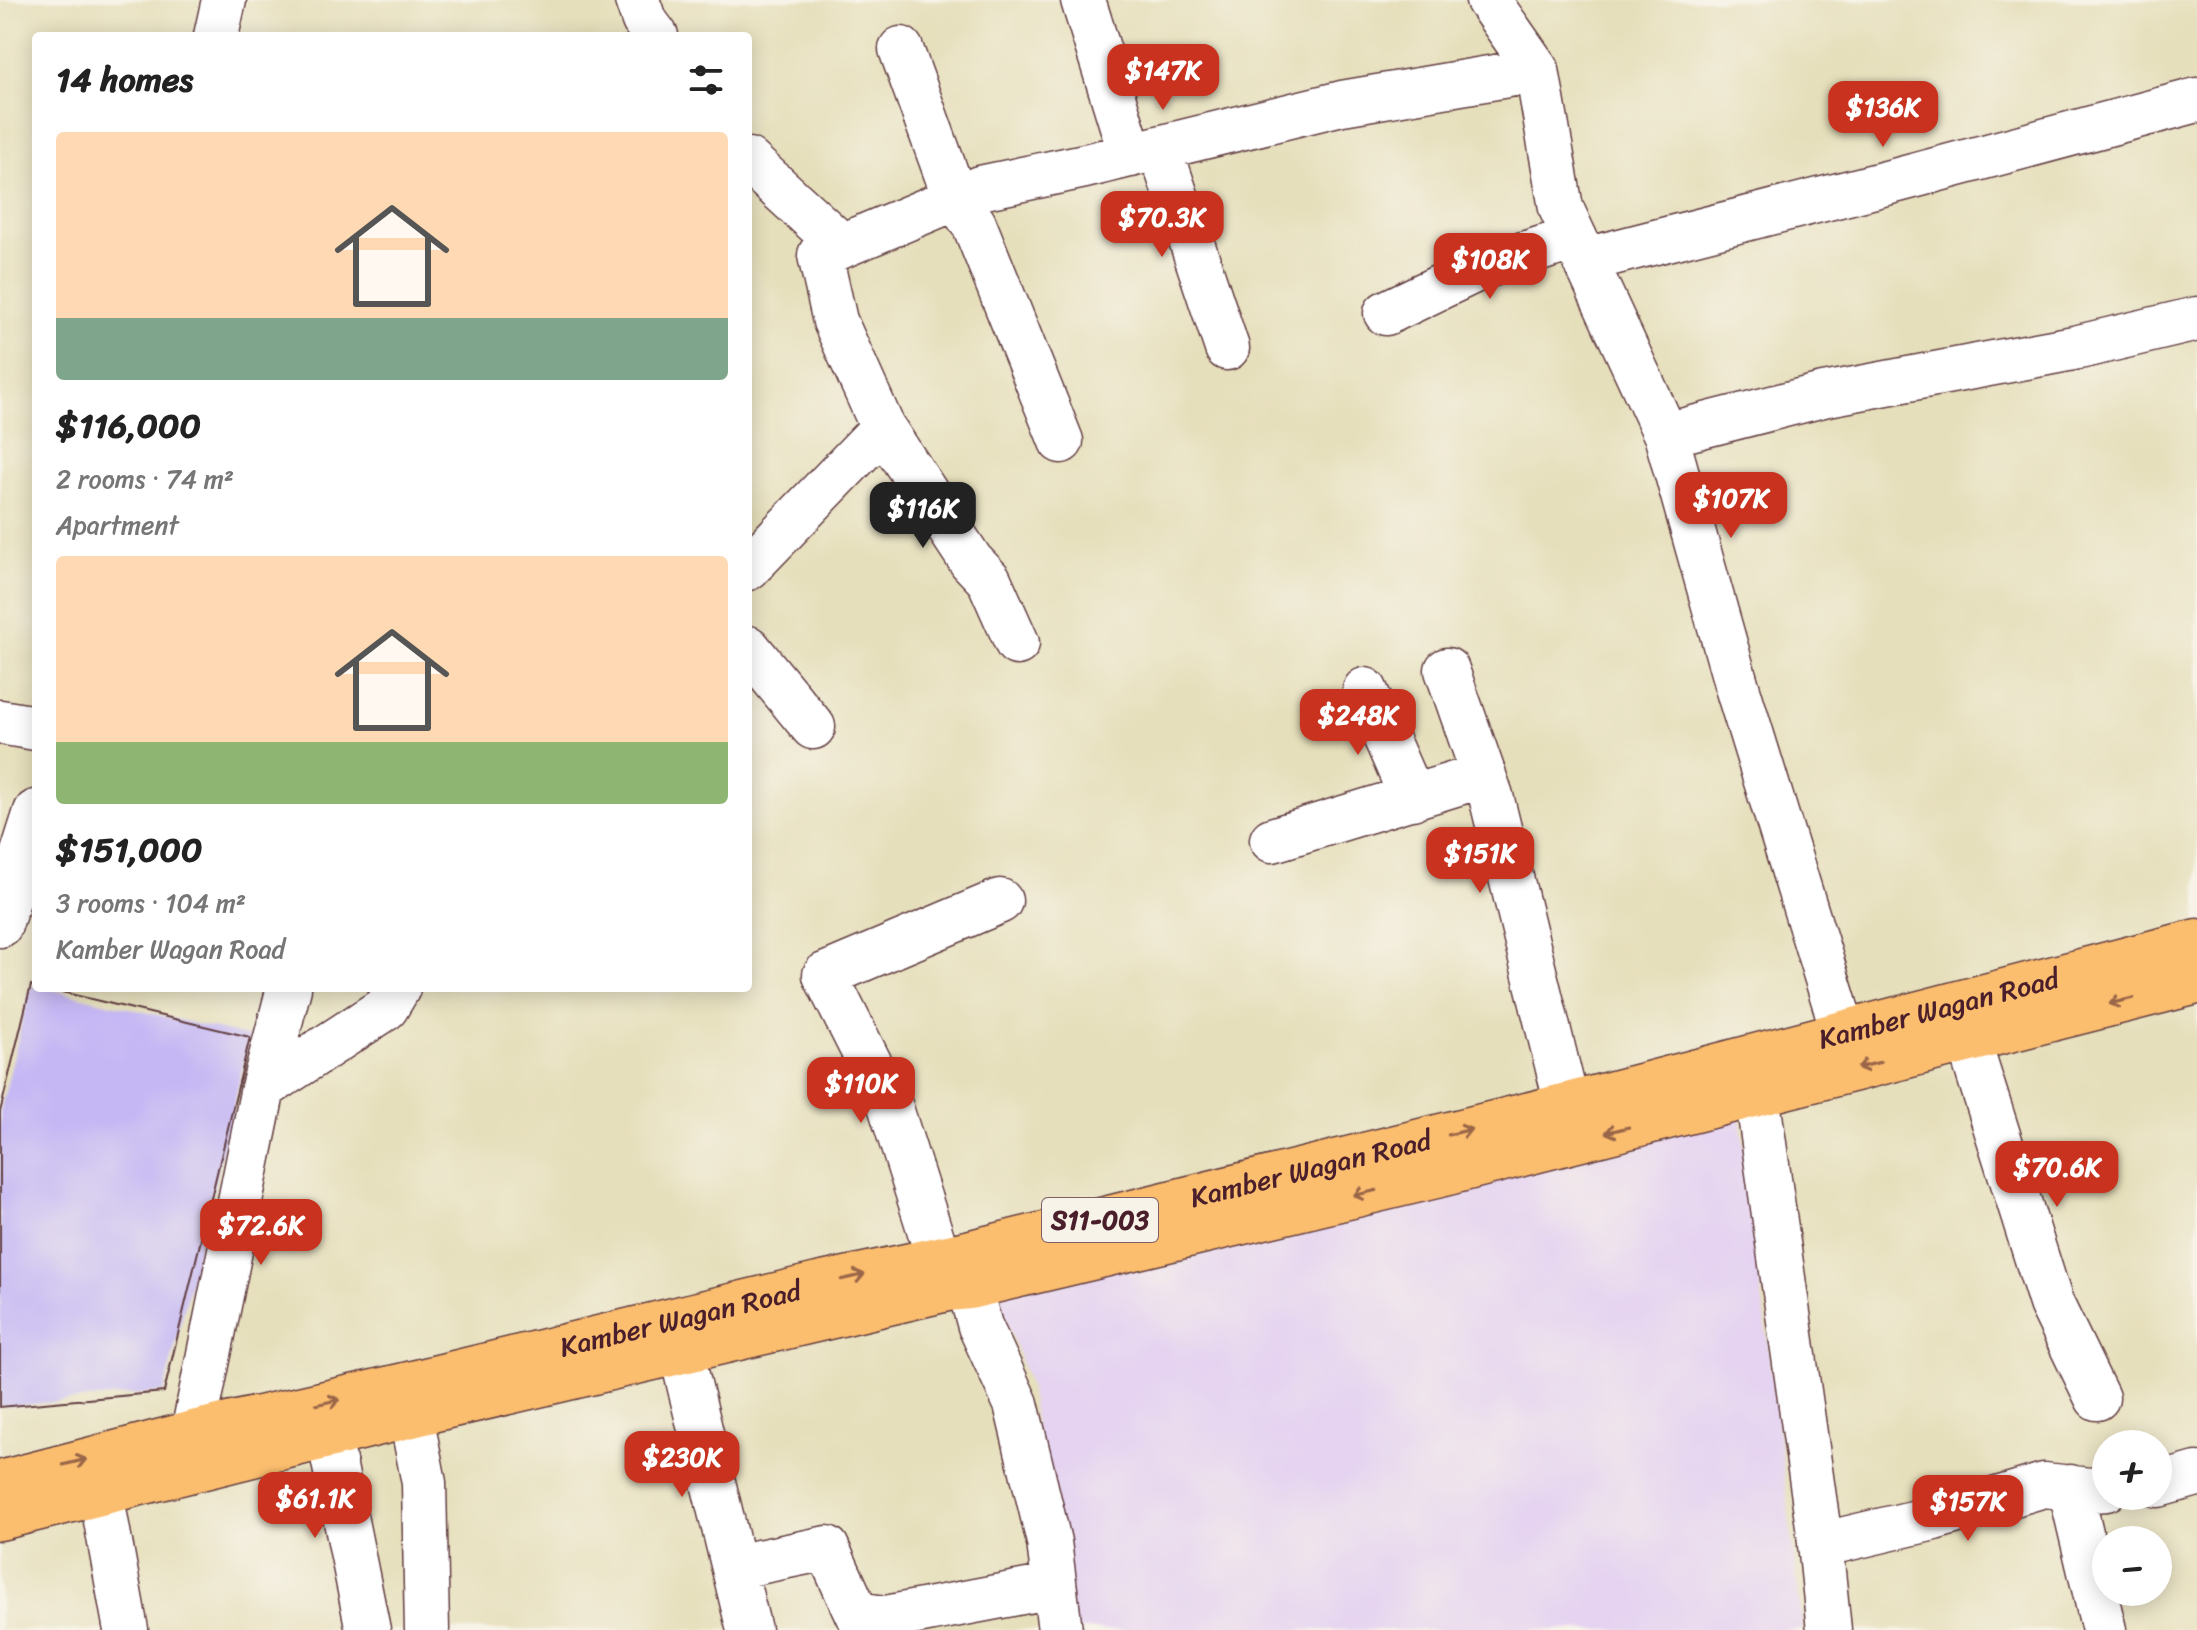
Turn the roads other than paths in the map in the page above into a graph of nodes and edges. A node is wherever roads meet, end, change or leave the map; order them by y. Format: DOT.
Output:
graph roads {
  1 [pos="224,0"];
  2 [pos="637,0"];
  3 [pos="1083,0"];
  4 [pos="1488,0"];
  5 [pos="217,32"];
  6 [pos="653,32"];
  7 [pos="901,49"];
  8 [pos="1537,70"];
  9 [pos="2197,100"];
  10 [pos="1145,152"];
  11 [pos="752,164"];
  12 [pos="955,198"];
  13 [pos="842,246"];
  14 [pos="1580,249"];
  15 [pos="1386,313"];
  16 [pos="2197,319"];
  17 [pos="1227,348"];
  18 [pos="883,428"];
  19 [pos="1666,435"];
  20 [pos="1061,441"];
  21 [pos="752,564"];
  22 [pos="1017,643"];
  23 [pos="752,653"];
  24 [pos="1447,670"];
  25 [pos="1365,690"];
  26 [pos="0,722"];
  27 [pos="32,727"];
  28 [pos="813,727"];
  29 [pos="1484,775"];
  30 [pos="1412,798"];
  31 [pos="32,825"];
  32 [pos="1272,840"];
  33 [pos="1000,901"];
  34 [pos="0,925"];
  35 [pos="2197,941"];
  36 [pos="2197,982"];
  37 [pos="288,992"];
  38 [pos="396,992"];
  39 [pos="1844,1034"];
  40 [pos="1968,1040"];
  41 [pos="263,1088"];
  42 [pos="1757,1094"];
  43 [pos="1567,1105"];
  44 [pos="938,1257"];
  45 [pos="969,1287"];
  46 [pos="681,1351"];
  47 [pos="2097,1398"];
  48 [pos="411,1416"];
  49 [pos="193,1433"];
  50 [pos="329,1437"];
  51 [pos="2197,1474"];
  52 [pos="2172,1481"];
  53 [pos="0,1483"];
  54 [pos="2088,1488"];
  55 [pos="101,1493"];
  56 [pos="0,1518"];
  57 [pos="1820,1545"];
  58 [pos="734,1567"];
  59 [pos="1054,1586"];
  60 [pos="126,1630"];
  61 [pos="368,1630"];
  62 [pos="427,1630"];
  63 [pos="749,1630"];
  64 [pos="1060,1630"];
  65 [pos="1829,1630"];
  66 [pos="2104,1630"];
  1 -- 5 [label="street"];
  2 -- 6 [label="street"];
  3 -- 10 [label="street"];
  4 -- 8 [label="street"];
  7 -- 12 [label="street"];
  8 -- 10 [label="street"];
  8 -- 14 [label="street"];
  9 -- 14 [label="street"];
  10 -- 12 [label="street"];
  10 -- 17 [label="street"];
  11 -- 13 [label="street"];
  12 -- 13 [label="street"];
  12 -- 20 [label="street"];
  13 -- 18 [label="street"];
  14 -- 15 [label="street"];
  14 -- 19 [label="street"];
  16 -- 19 [label="street"];
  18 -- 21 [label="street"];
  18 -- 22 [label="street"];
  19 -- 39 [label="street"];
  23 -- 28 [label="street"];
  24 -- 29 [label="street"];
  25 -- 30 [label="street"];
  26 -- 27 [label="street"];
  29 -- 30 [label="street"];
  29 -- 43 [label="street"];
  30 -- 32 [label="street"];
  31 -- 34 [label="street"];
  33 -- 44 [label="street"];
  35 -- 39 [label="main road, Kamber Wagan Road / S11-003"];
  36 -- 40 [label="main road, Kamber Wagan Road / S11-003, one-way"];
  37 -- 41 [label="street"];
  38 -- 41 [label="street"];
  39 -- 43 [label="main road, Kamber Wagan Road / S11-003"];
  40 -- 42 [label="main road, Kamber Wagan Road / S11-003, one-way"];
  40 -- 47 [label="street"];
  41 -- 49 [label="street"];
  42 -- 45 [label="main road, Kamber Wagan Road / S11-003, one-way"];
  42 -- 57 [label="street"];
  44 -- 43 [label="main road, Kamber Wagan Road / S11-003, one-way"];
  49 -- 44 [label="main road, Kamber Wagan Road / S11-003, one-way"];
  45 -- 46 [label="main road, Kamber Wagan Road / S11-003"];
  45 -- 59 [label="street"];
  46 -- 48 [label="main road, Kamber Wagan Road / S11-003"];
  46 -- 58 [label="street"];
  48 -- 50 [label="main road, Kamber Wagan Road / S11-003"];
  48 -- 62 [label="street"];
  53 -- 49 [label="main road, Kamber Wagan Road / S11-003, one-way"];
  50 -- 55 [label="main road, Kamber Wagan Road / S11-003"];
  50 -- 61 [label="street"];
  51 -- 52 [label="street"];
  54 -- 57 [label="street"];
  54 -- 66 [label="street"];
  55 -- 56 [label="main road, Kamber Wagan Road / S11-003"];
  55 -- 60 [label="street"];
  57 -- 65 [label="street"];
  58 -- 59 [label="street"];
  58 -- 63 [label="street"];
  59 -- 64 [label="street"];
}
